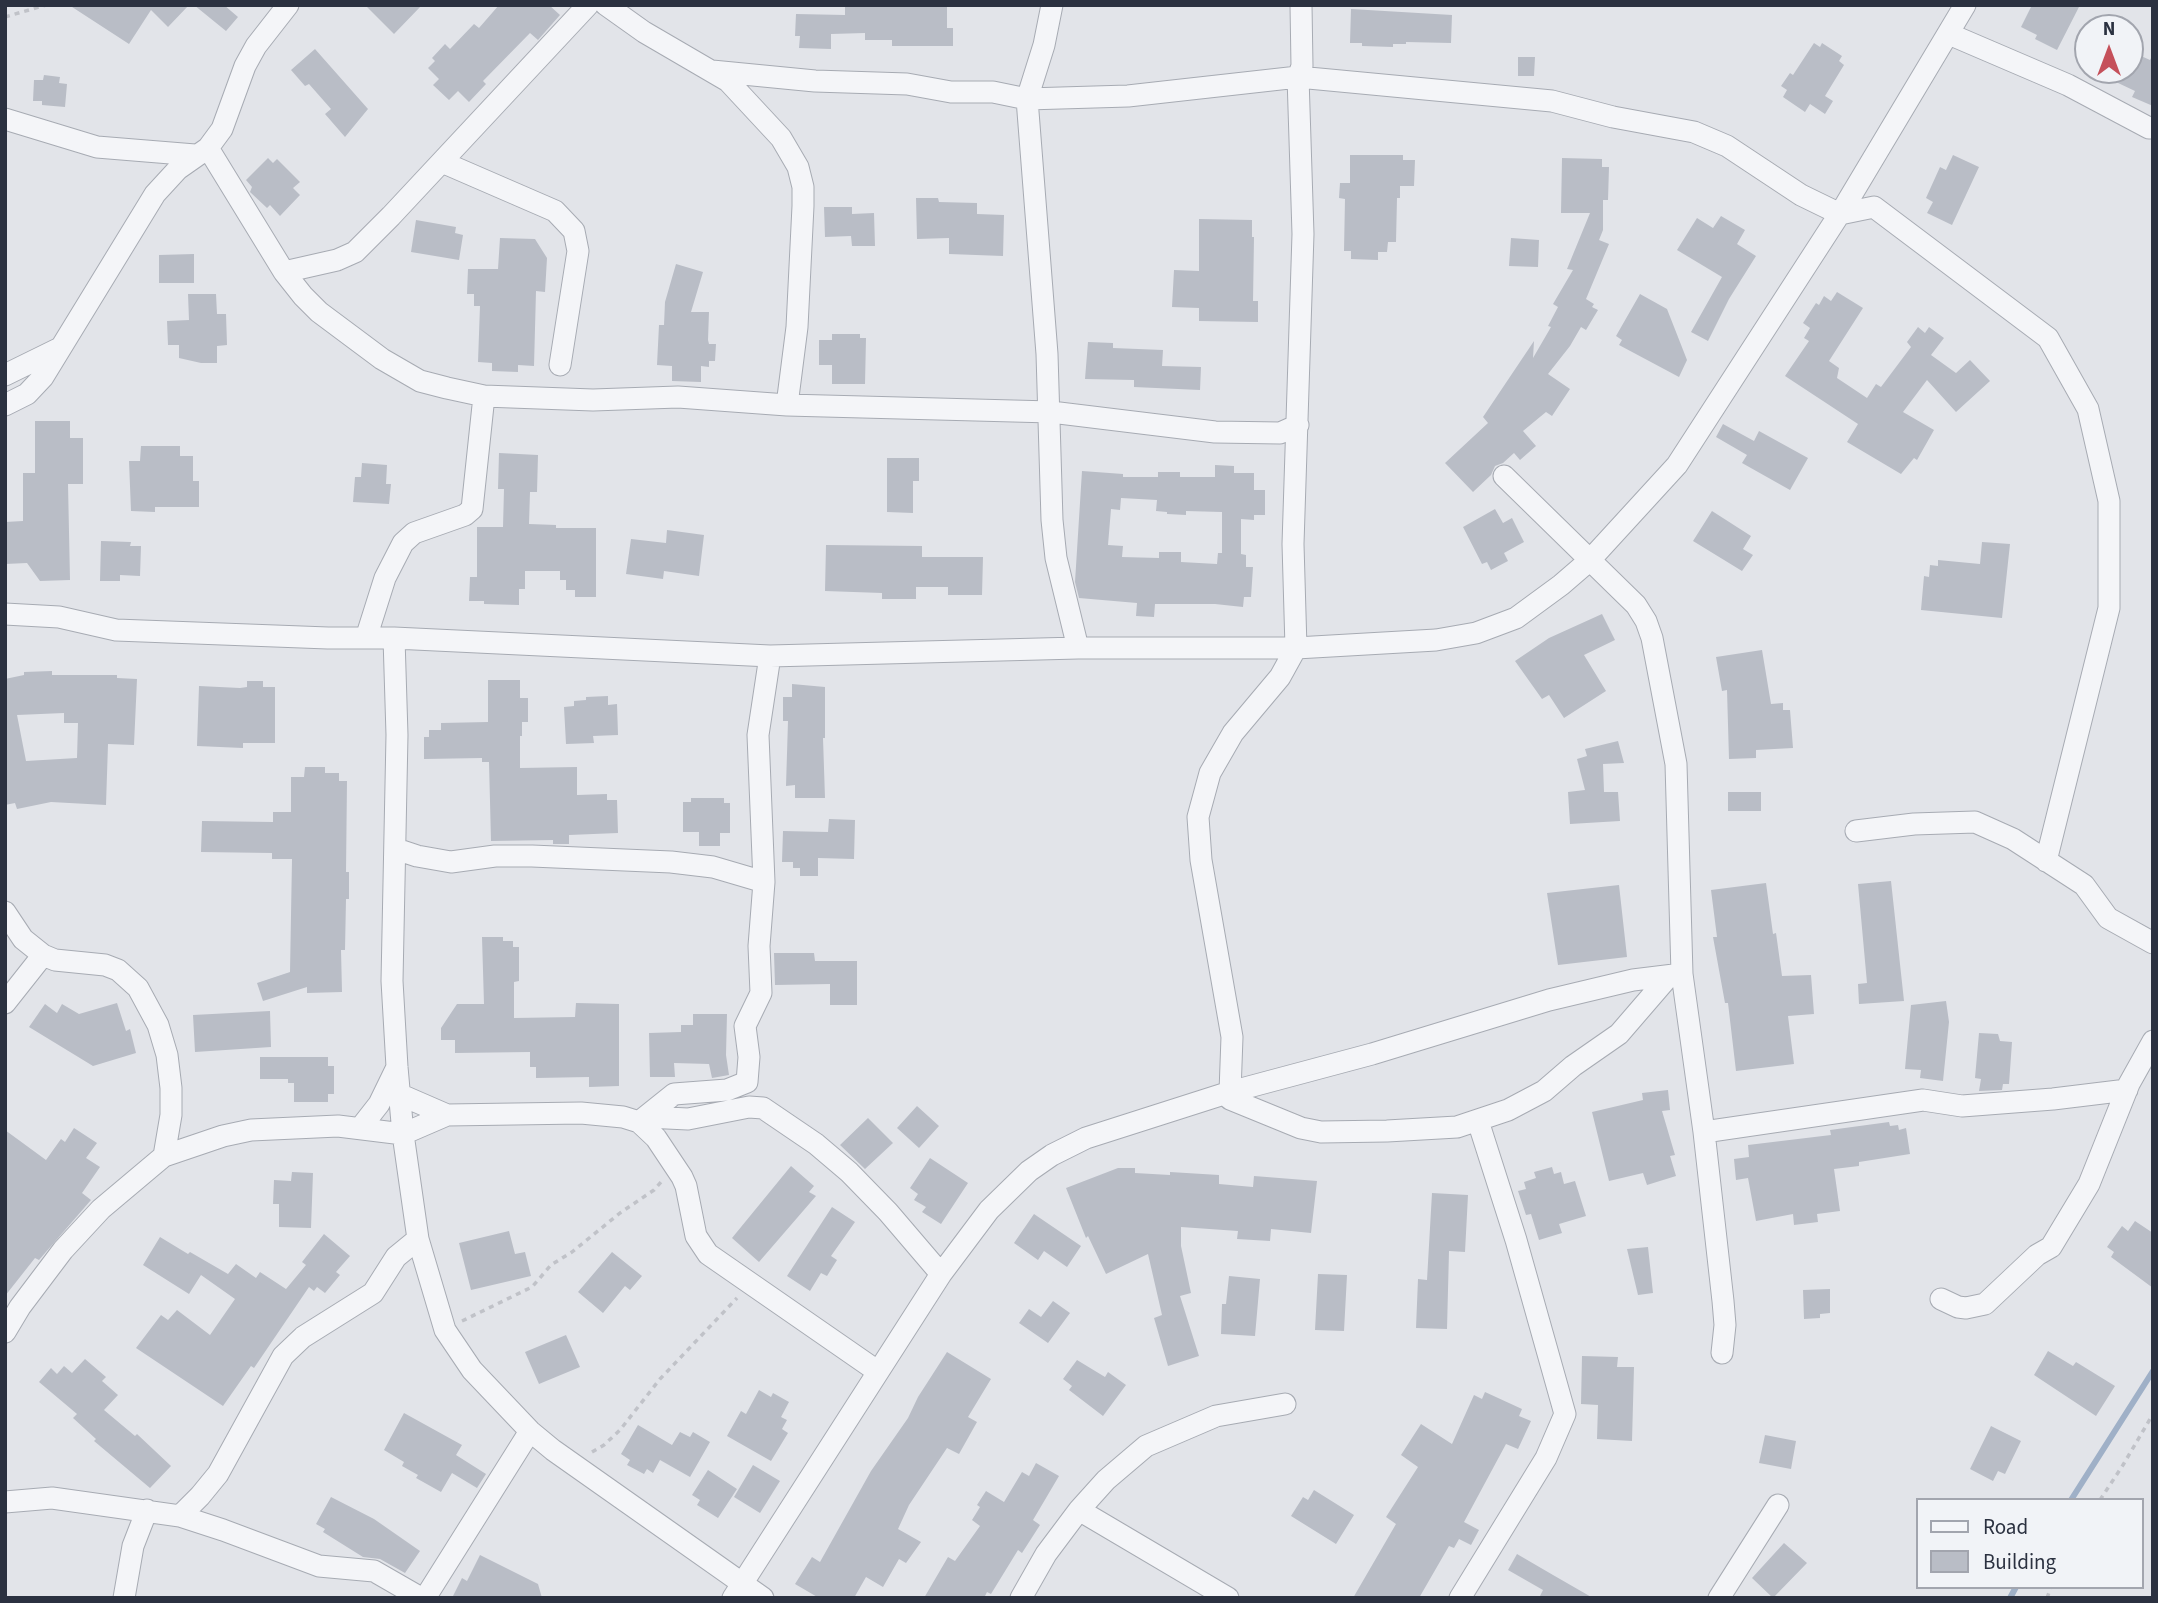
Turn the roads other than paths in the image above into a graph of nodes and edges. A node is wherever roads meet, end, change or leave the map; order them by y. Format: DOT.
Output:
graph roads {
  1 [pos="288,5"];
  2 [pos="588,5"];
  3 [pos="606,5"];
  4 [pos="1052,5"];
  5 [pos="1301,5"];
  6 [pos="1965,5"];
  7 [pos="1949,34"];
  8 [pos="712,71"];
  9 [pos="1298,77"];
  10 [pos="1027,99"];
  11 [pos="5,119"];
  12 [pos="2153,128"];
  13 [pos="201,152"];
  14 [pos="442,162"];
  15 [pos="1840,214"];
  16 [pos="284,272"];
  17 [pos="62,346"];
  18 [pos="560,365"];
  19 [pos="5,375"];
  20 [pos="484,396"];
  21 [pos="5,405"];
  22 [pos="787,405"];
  23 [pos="1051,412"];
  24 [pos="1298,425"];
  25 [pos="1504,476"];
  26 [pos="1590,560"];
  27 [pos="5,614"];
  28 [pos="366,638"];
  29 [pos="394,638"];
  30 [pos="1078,648"];
  31 [pos="1296,648"];
  32 [pos="770,656"];
  33 [pos="1856,831"];
  34 [pos="396,849"];
  35 [pos="2046,861"];
  36 [pos="764,882"];
  37 [pos="5,912"];
  38 [pos="2153,943"];
  39 [pos="43,955"];
  40 [pos="1676,975"];
  41 [pos="5,1003"];
  42 [pos="2153,1041"];
  43 [pos="397,1067"];
  44 [pos="2127,1090"];
  45 [pos="401,1095"];
  46 [pos="1230,1096"];
  47 [pos="447,1115"];
  48 [pos="643,1119"];
  49 [pos="1478,1121"];
  50 [pos="361,1127"];
  51 [pos="1704,1132"];
  52 [pos="403,1134"];
  53 [pos="163,1156"];
  54 [pos="418,1239"];
  55 [pos="941,1274"];
  56 [pos="1941,1299"];
  57 [pos="13,1302"];
  58 [pos="5,1332"];
  59 [pos="1722,1353"];
  60 [pos="877,1371"];
  61 [pos="1285,1404"];
  62 [pos="530,1431"];
  63 [pos="5,1502"];
  64 [pos="1778,1505"];
  65 [pos="147,1510"];
  66 [pos="1080,1510"];
  67 [pos="180,1516"];
  68 [pos="737,1591"];
  69 [pos="124,1598"];
  70 [pos="423,1598"];
  71 [pos="763,1598"];
  72 [pos="1021,1598"];
  73 [pos="1228,1598"];
  74 [pos="1460,1598"];
  75 [pos="1719,1598"];
  1 -- 13 [label="street"];
  2 -- 14 [label="street"];
  3 -- 8 [label="street"];
  4 -- 10 [label="street"];
  5 -- 9 [label="street"];
  6 -- 7 [label="street"];
  7 -- 12 [label="street"];
  7 -- 15 [label="street"];
  8 -- 10 [label="street"];
  8 -- 22 [label="street"];
  9 -- 10 [label="street"];
  9 -- 15 [label="street"];
  9 -- 24 [label="street"];
  10 -- 23 [label="street"];
  11 -- 13 [label="street"];
  13 -- 16 [label="street"];
  13 -- 17 [label="street"];
  14 -- 16 [label="street"];
  14 -- 18 [label="street"];
  15 -- 26 [label="street"];
  15 -- 35 [label="street"];
  16 -- 20 [label="street"];
  17 -- 19 [label="street"];
  17 -- 21 [label="street"];
  20 -- 22 [label="street"];
  20 -- 28 [label="street"];
  22 -- 23 [label="street"];
  23 -- 24 [label="street"];
  23 -- 30 [label="street"];
  24 -- 31 [label="street"];
  25 -- 26 [label="street"];
  26 -- 31 [label="street"];
  26 -- 40 [label="street"];
  27 -- 28 [label="street"];
  28 -- 29 [label="street"];
  29 -- 32 [label="street"];
  29 -- 34 [label="street"];
  30 -- 31 [label="street"];
  30 -- 32 [label="street"];
  31 -- 46 [label="street"];
  32 -- 36 [label="street"];
  33 -- 35 [label="street"];
  34 -- 36 [label="street"];
  34 -- 43 [label="street"];
  35 -- 38 [label="street"];
  36 -- 48 [label="street"];
  37 -- 39 [label="street"];
  39 -- 41 [label="street"];
  39 -- 53 [label="street"];
  40 -- 46 [label="street"];
  40 -- 49 [label="street"];
  40 -- 51 [label="street"];
  42 -- 44 [label="street"];
  43 -- 45 [label="street"];
  43 -- 50 [label="street"];
  44 -- 51 [label="street"];
  44 -- 56 [label="street"];
  45 -- 47 [label="street"];
  45 -- 52 [label="street"];
  46 -- 49 [label="street"];
  46 -- 55 [label="street"];
  47 -- 48 [label="street"];
  47 -- 52 [label="street"];
  48 -- 55 [label="street"];
  48 -- 60 [label="street"];
  49 -- 74 [label="street"];
  50 -- 52 [label="street"];
  50 -- 53 [label="street"];
  51 -- 59 [label="street"];
  52 -- 54 [label="street"];
  53 -- 57 [label="street"];
  54 -- 62 [label="street"];
  54 -- 67 [label="street"];
  55 -- 60 [label="street"];
  57 -- 58 [label="street"];
  60 -- 68 [label="street"];
  61 -- 66 [label="street"];
  62 -- 68 [label="street"];
  62 -- 70 [label="street"];
  63 -- 65 [label="street"];
  64 -- 75 [label="street"];
  65 -- 67 [label="street"];
  65 -- 69 [label="street"];
  66 -- 72 [label="street"];
  66 -- 73 [label="street"];
  67 -- 70 [label="street"];
  68 -- 71 [label="street"];
}
